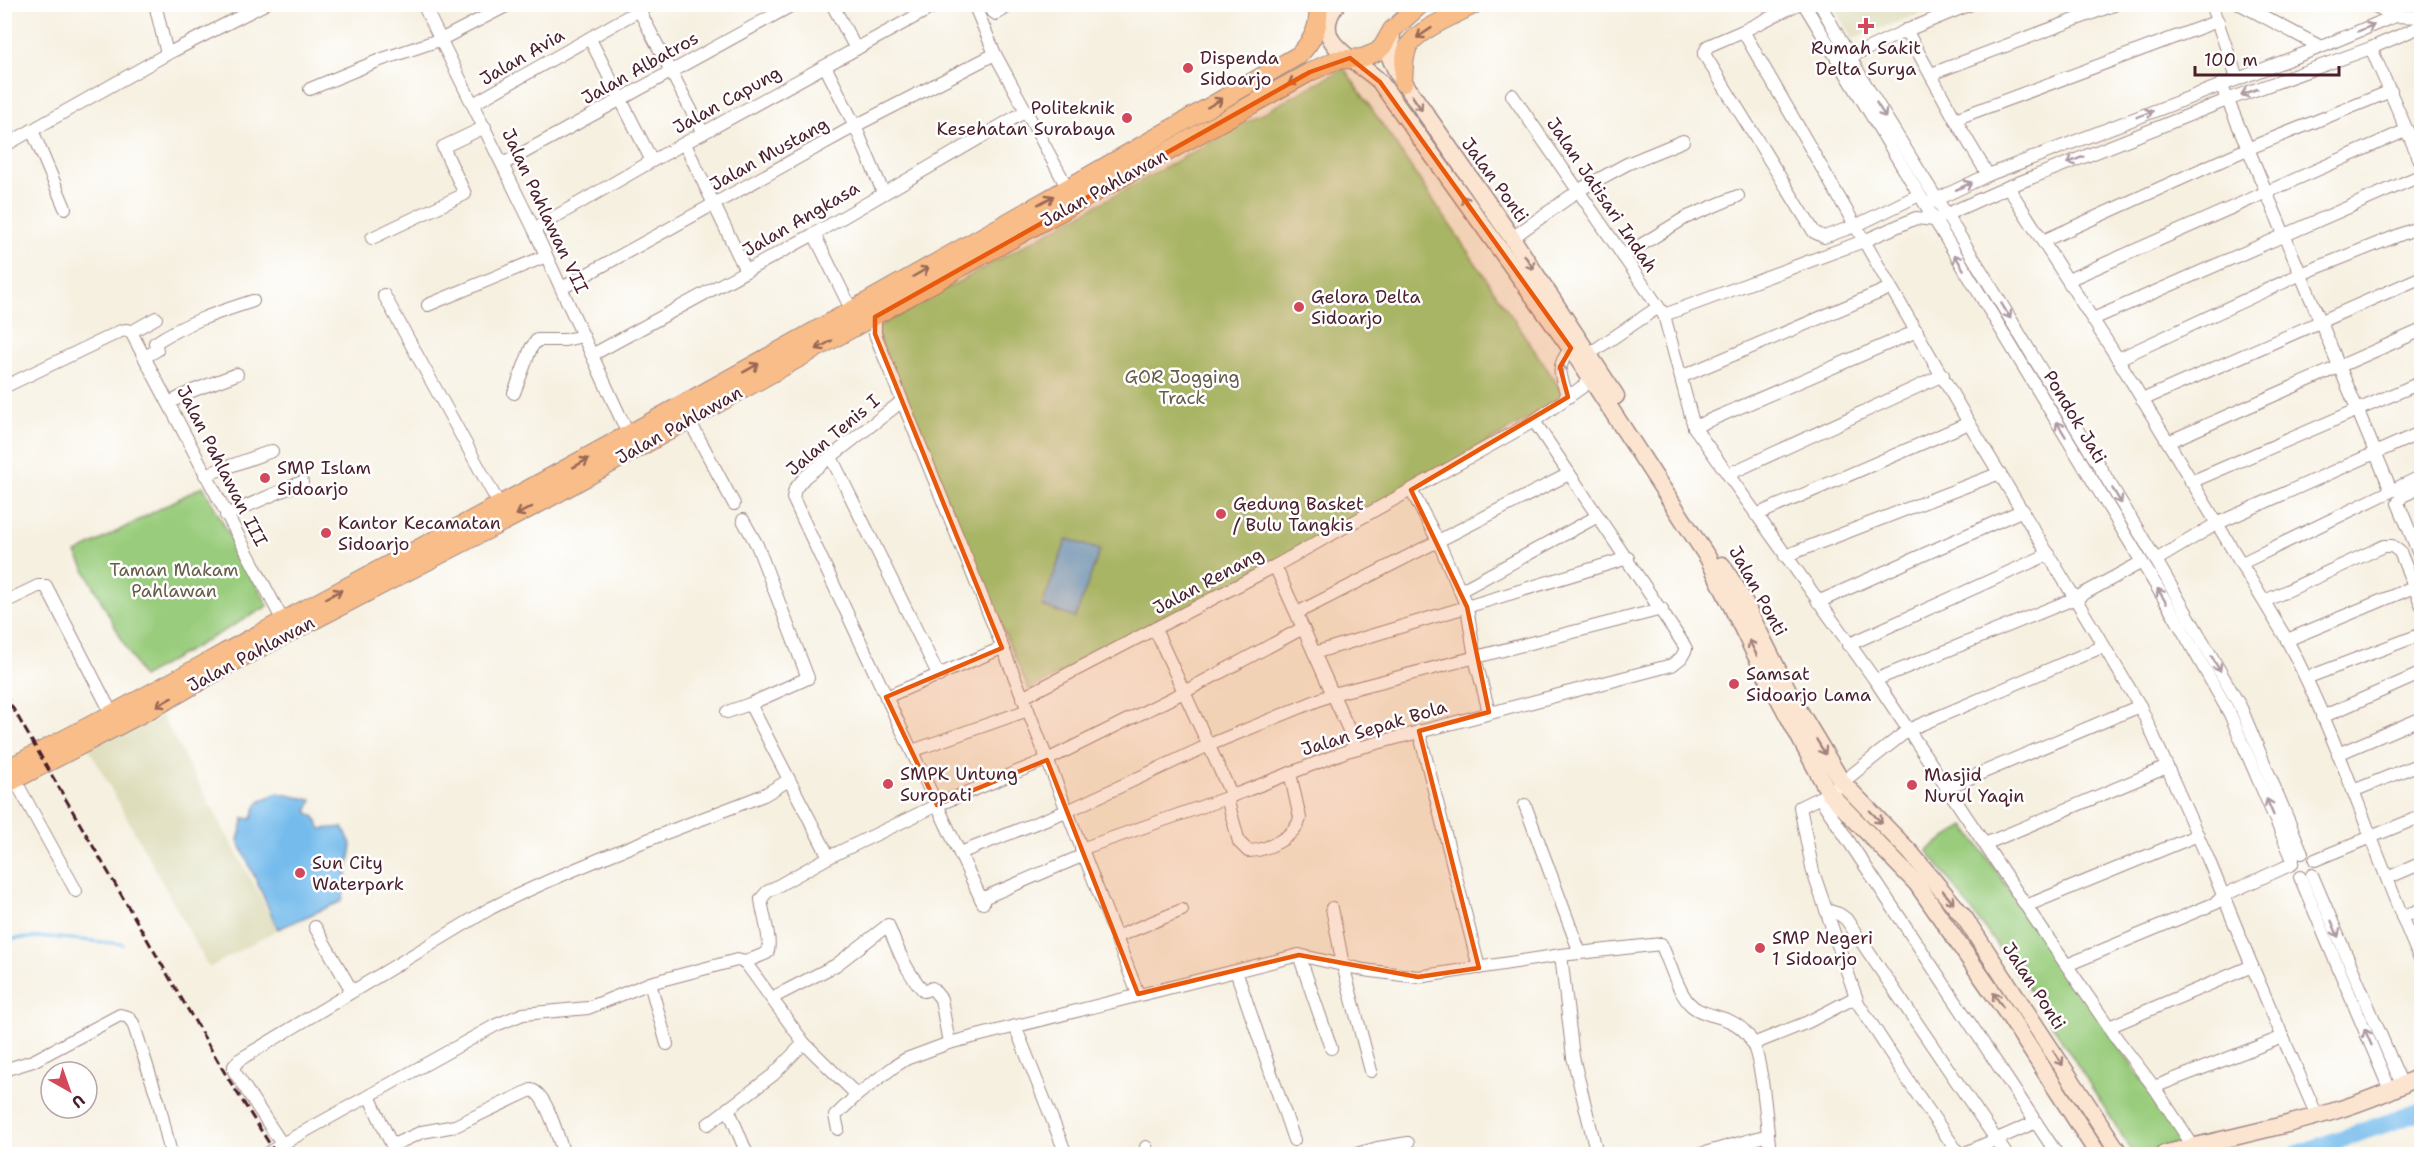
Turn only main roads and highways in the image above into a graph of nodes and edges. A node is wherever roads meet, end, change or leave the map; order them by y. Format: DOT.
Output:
graph roads {
  1 [pos="1421,4"];
  2 [pos="1475,4"];
  3 [pos="1327,8"];
  4 [pos="1392,30"];
  5 [pos="1350,58"];
  6 [pos="1403,82"];
  7 [pos="1552,309"];
  8 [pos="852,312"];
  9 [pos="562,481"];
  10 [pos="543,492"];
  11 [pos="116,720"];
  12 [pos="8,778"];
  13 [pos="1830,791"];
  14 [pos="2421,1075"];
  15 [pos="2098,1155"];
  16 [pos="2120,1155"];
  17 [pos="2164,1155"];
  1 -- 4 [label="main road, Jalan Pahlawan"];
  2 -- 6 [label="main road, one-way"];
  3 -- 5 [label="main road, Jalan Pahlawan"];
  8 -- 3 [label="main road, Jalan Pahlawan, one-way"];
  4 -- 5 [label="main road, Jalan Pahlawan"];
  4 -- 6 [label="main road, Jalan Ponti"];
  7 -- 5 [label="main road, Jalan Ponti, one-way"];
  5 -- 8 [label="main road, Jalan Pahlawan, one-way"];
  6 -- 7 [label="main road, Jalan Ponti, one-way"];
  13 -- 7 [label="main road, Jalan Ponti, one-way"];
  7 -- 13 [label="main road, Jalan Ponti, one-way"];
  9 -- 8 [label="main road, Jalan Pahlawan, one-way"];
  8 -- 9 [label="main road, Jalan Pahlawan, one-way"];
  9 -- 10 [label="main road, Jalan Pahlawan"];
  10 -- 11 [label="main road, Jalan Pahlawan, one-way"];
  11 -- 10 [label="main road, Jalan Pahlawan, one-way"];
  11 -- 12 [label="main road, Jalan Pahlawan"];
  15 -- 13 [label="main road, Jalan Ponti, one-way"];
  13 -- 16 [label="main road, Jalan Ponti, one-way"];
  14 -- 17 [label="main road"];
}
